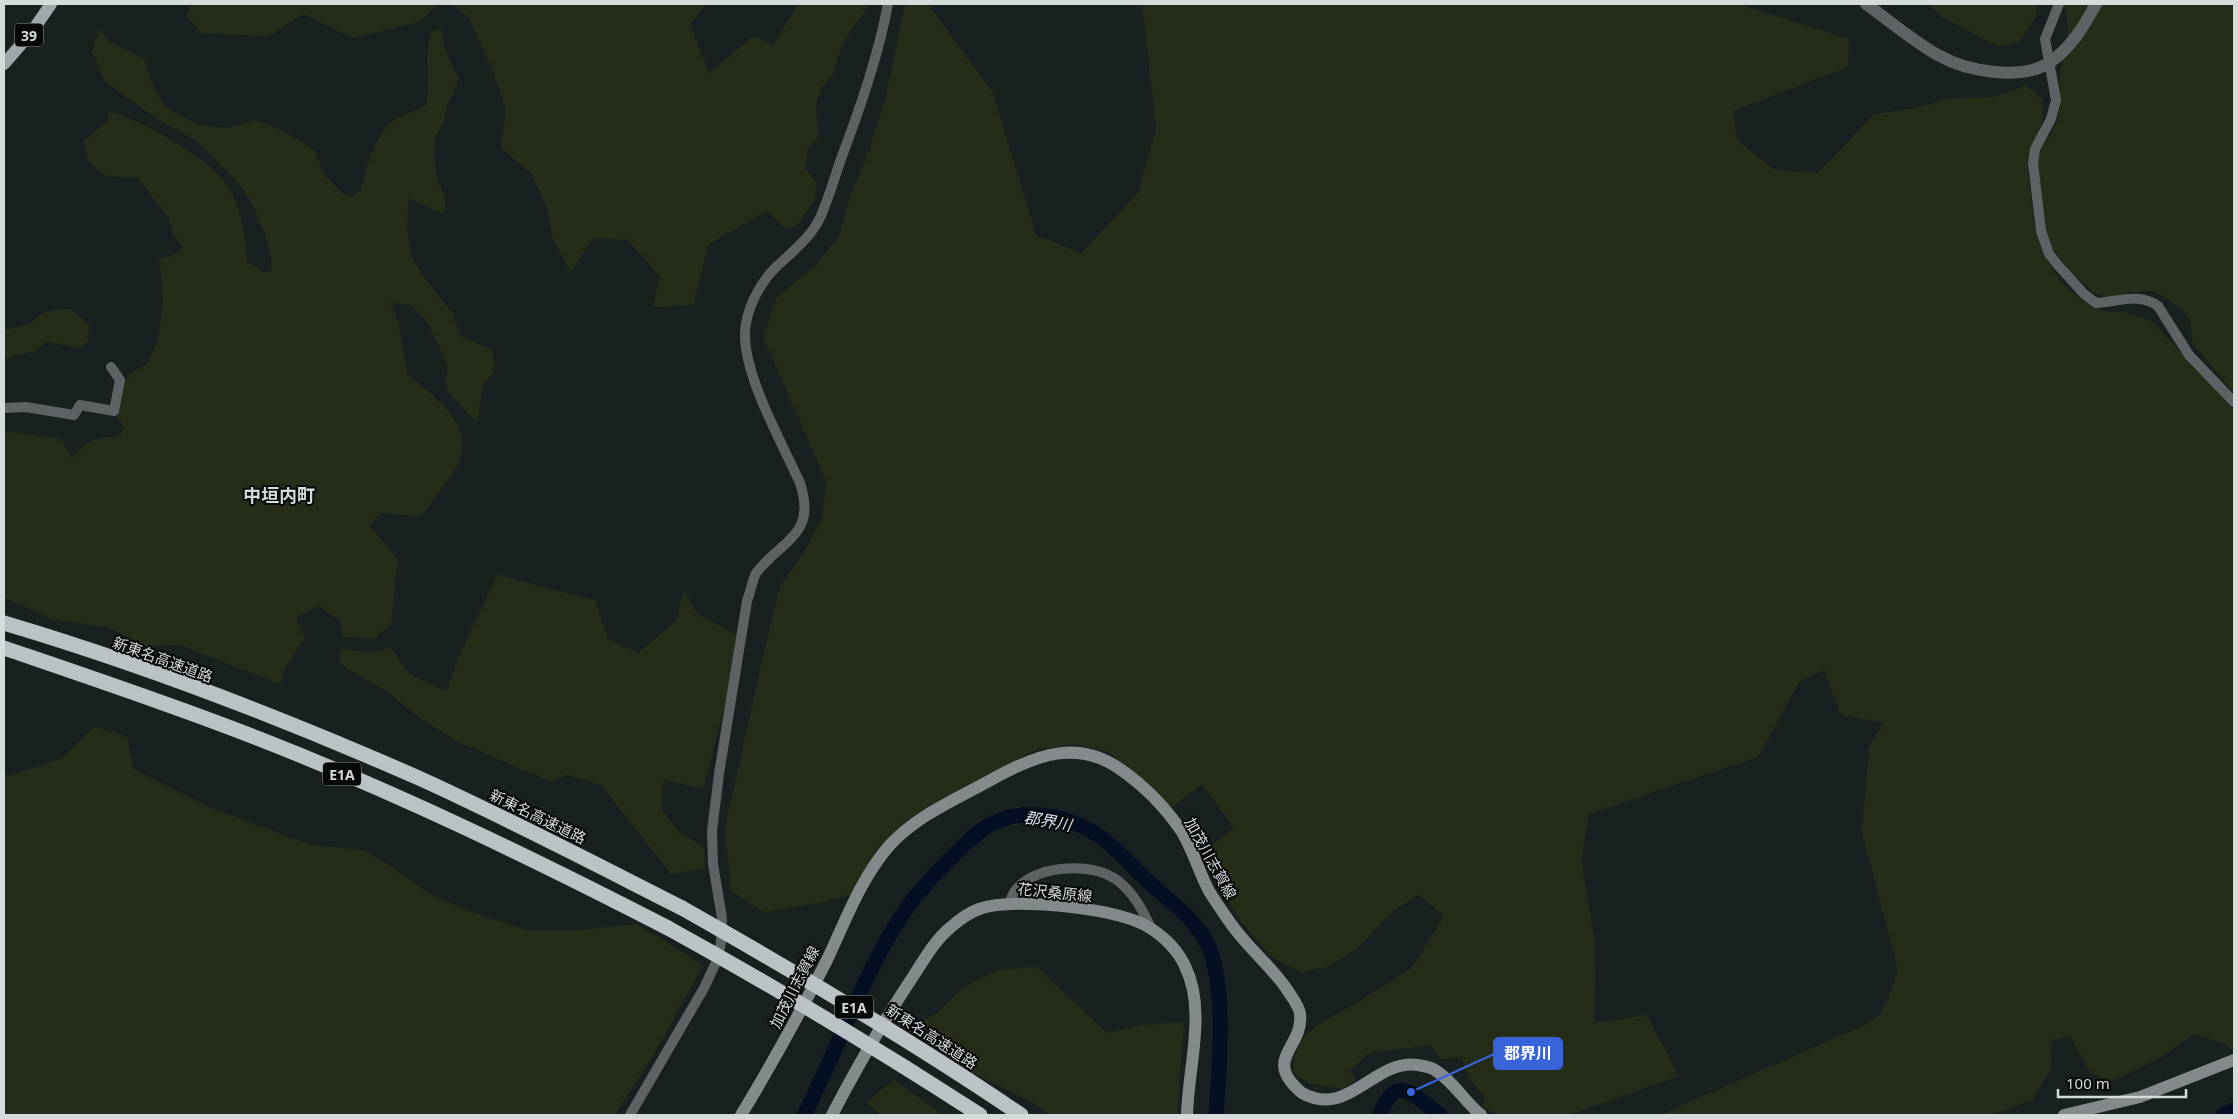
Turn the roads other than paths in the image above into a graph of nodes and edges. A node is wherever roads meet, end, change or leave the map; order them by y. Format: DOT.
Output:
graph roads {
  1 [pos="50,4"];
  2 [pos="888,4"];
  3 [pos="1866,4"];
  4 [pos="2058,4"];
  5 [pos="2096,4"];
  6 [pos="2048,63"];
  7 [pos="4,64"];
  8 [pos="111,367"];
  9 [pos="2234,402"];
  10 [pos="4,408"];
  11 [pos="4,623"];
  12 [pos="4,648"];
  13 [pos="1009,904"];
  14 [pos="1152,930"];
  15 [pos="2234,1060"];
  16 [pos="630,1115"];
  17 [pos="741,1115"];
  18 [pos="832,1115"];
  19 [pos="980,1115"];
  20 [pos="1021,1115"];
  21 [pos="1187,1115"];
  22 [pos="1481,1115"];
  23 [pos="2064,1115"];
  1 -- 7 [label="main road, 39"];
  2 -- 16 [label="street"];
  3 -- 6 [label="street"];
  4 -- 6 [label="street"];
  5 -- 6 [label="street"];
  6 -- 9 [label="street"];
  8 -- 10 [label="street"];
  11 -- 20 [label="highway, 新東名高速道路 / E1A, bridge"];
  12 -- 19 [label="highway, E1A, bridge"];
  13 -- 14 [label="main road, 花沢桑原線"];
  13 -- 14 [label="street"];
  13 -- 18 [label="main road, 花沢桑原線"];
  14 -- 21 [label="main road, 花沢桑原線"];
  15 -- 23 [label="main road"];
  17 -- 22 [label="main road, 加茂川志賀線"];
}
